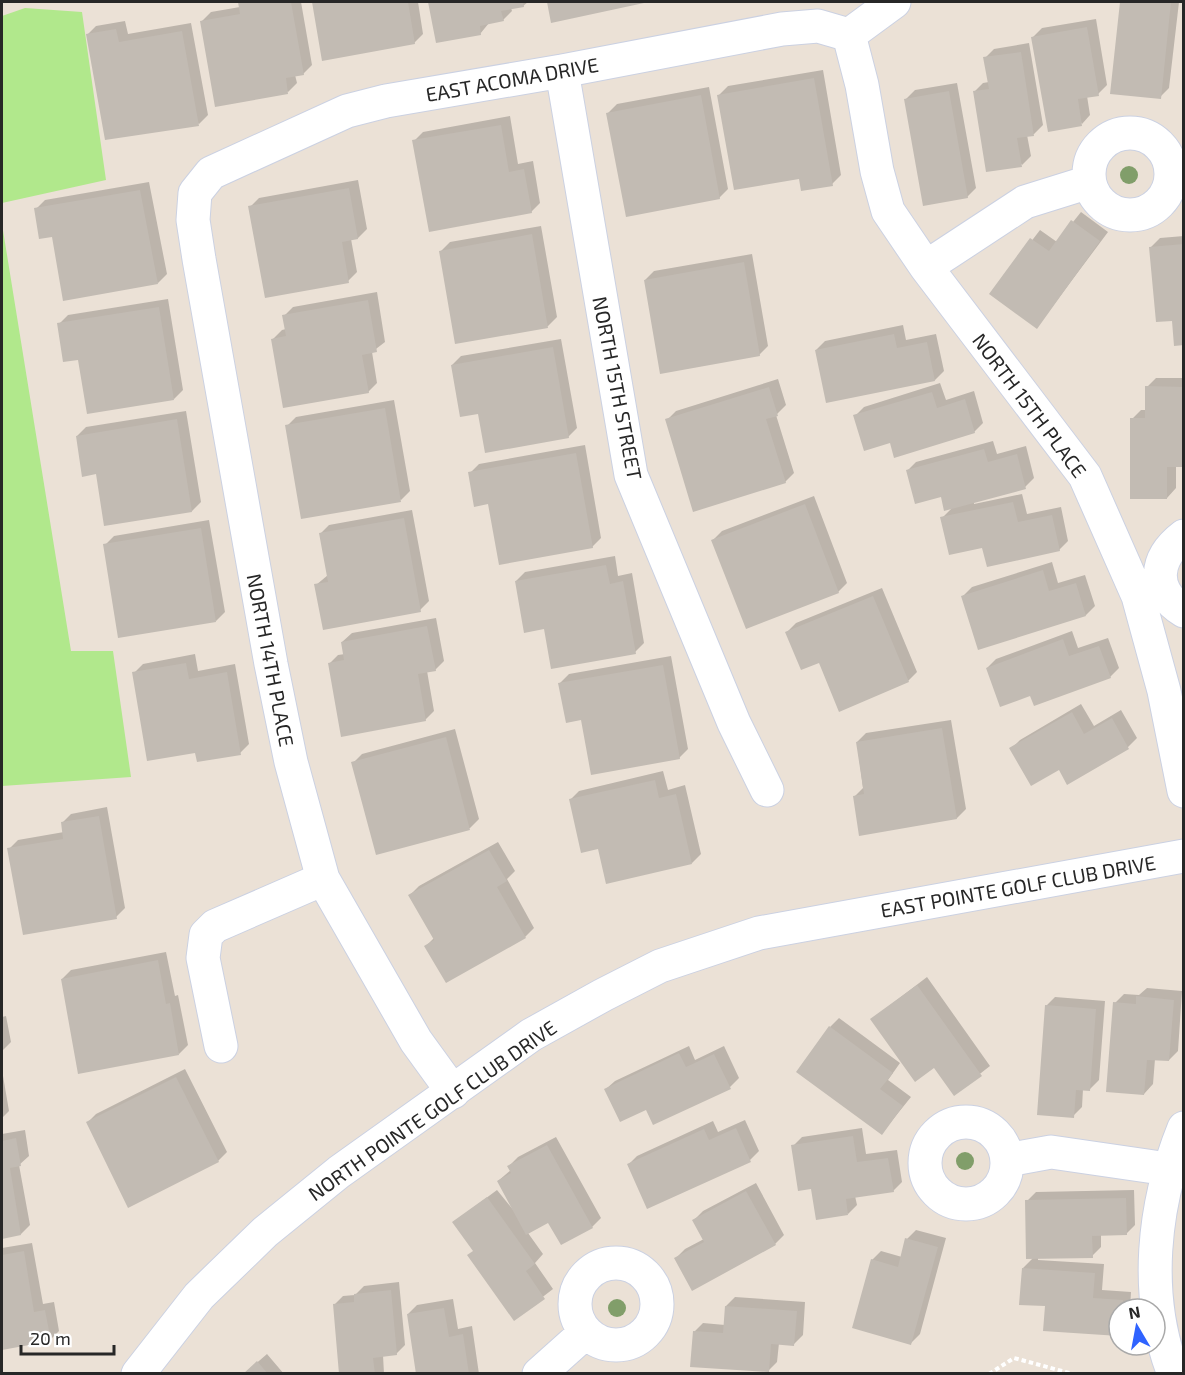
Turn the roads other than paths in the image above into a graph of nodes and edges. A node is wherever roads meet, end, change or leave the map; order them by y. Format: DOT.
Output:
graph roads {
  1 [pos="894,2"];
  2 [pos="849,35"];
  3 [pos="562,71"];
  4 [pos="1089,182"];
  5 [pos="195,193"];
  6 [pos="926,267"];
  7 [pos="1184,536"];
  8 [pos="1161,598"];
  9 [pos="767,790"];
  10 [pos="1184,790"];
  11 [pos="1184,856"];
  12 [pos="323,879"];
  13 [pos="852,915"];
  14 [pos="221,1046"];
  15 [pos="453,1092"];
  16 [pos="1184,1128"];
  17 [pos="1007,1160"];
  18 [pos="1168,1168"];
  19 [pos="586,1332"];
  20 [pos="138,1374"];
  21 [pos="539,1374"];
  22 [pos="1174,1374"];
  1 -- 2 [label="street"];
  2 -- 3 [label="street, EAST ACOMA DRIVE"];
  2 -- 6 [label="street, NORTH 15TH PLACE"];
  3 -- 5 [label="street, EAST ACOMA DRIVE"];
  3 -- 9 [label="street, NORTH 15TH STREET"];
  4 -- 6 [label="street"];
  5 -- 12 [label="street, NORTH 14TH PLACE"];
  6 -- 8 [label="street, NORTH 15TH PLACE"];
  7 -- 8 [label="street"];
  8 -- 10 [label="street, NORTH 15TH PLACE"];
  11 -- 13 [label="street, EAST POINTE GOLF CLUB DRIVE"];
  12 -- 14 [label="street"];
  12 -- 15 [label="street, NORTH 14TH PLACE"];
  13 -- 15 [label="street, NORTH POINTE GOLF CLUB DRIVE"];
  15 -- 20 [label="street, NORTH POINTE GOLF CLUB DRIVE"];
  16 -- 18 [label="street"];
  17 -- 18 [label="street"];
  18 -- 22 [label="street"];
  19 -- 21 [label="street"];
}
